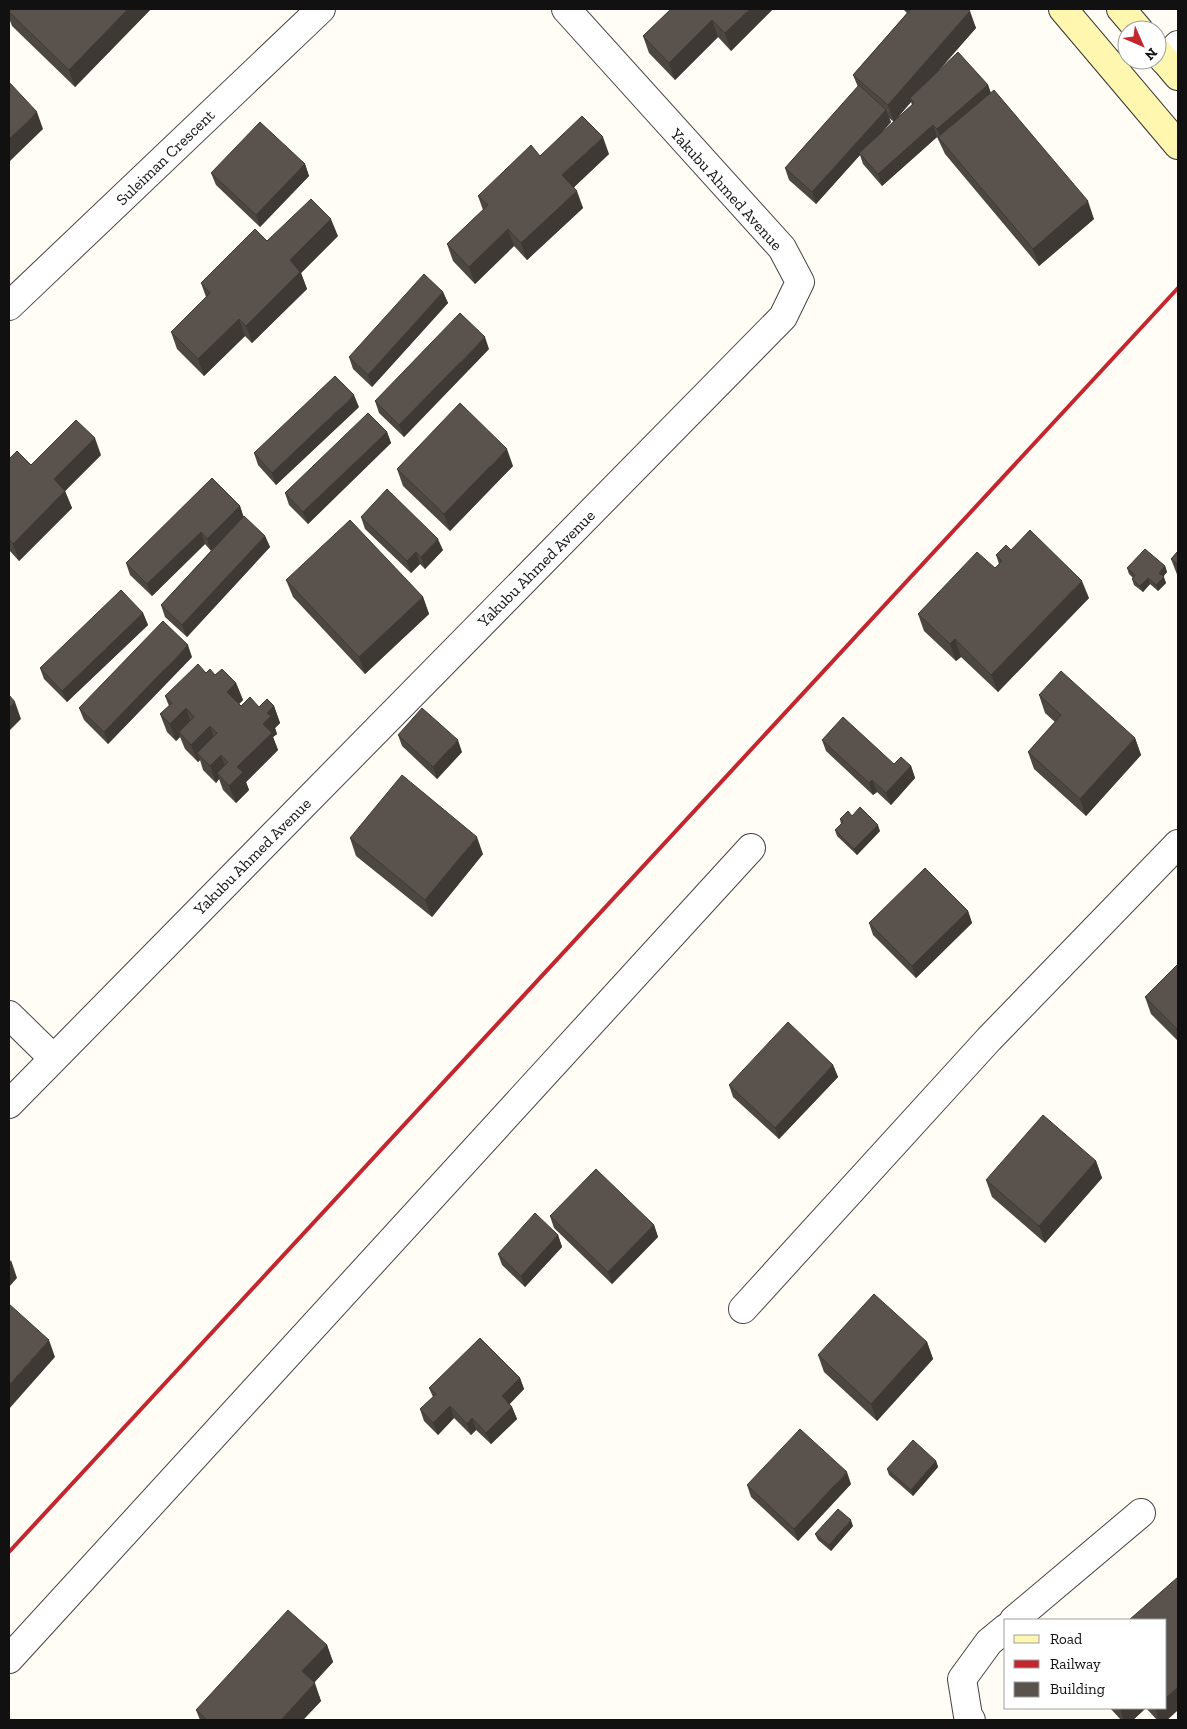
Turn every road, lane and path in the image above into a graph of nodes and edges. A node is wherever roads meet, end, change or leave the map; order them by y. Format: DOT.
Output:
graph roads {
  1 [pos="321,9"];
  2 [pos="566,9"];
  3 [pos="1063,9"];
  4 [pos="1121,9"];
  5 [pos="1130,20"];
  6 [pos="1178,145"];
  7 [pos="9,306"];
  8 [pos="1178,844"];
  9 [pos="751,848"];
  10 [pos="9,1016"];
  11 [pos="53,1058"];
  12 [pos="9,1104"];
  13 [pos="743,1309"];
  14 [pos="1141,1513"];
  15 [pos="1015,1619"];
  16 [pos="1004,1630"];
  17 [pos="9,1659"];
  18 [pos="971,1720"];
  1 -- 7 [label="street, Suleiman Crescent"];
  2 -- 11 [label="street, Yakubu Ahmed Avenue"];
  3 -- 6 [label="main road"];
  4 -- 5 [label="main road"];
  8 -- 13 [label="street"];
  9 -- 17 [label="street"];
  10 -- 11 [label="street"];
  11 -- 12 [label="street, Yakubu Ahmed Avenue"];
  14 -- 15 [label="street"];
  16 -- 18 [label="street"];
}
